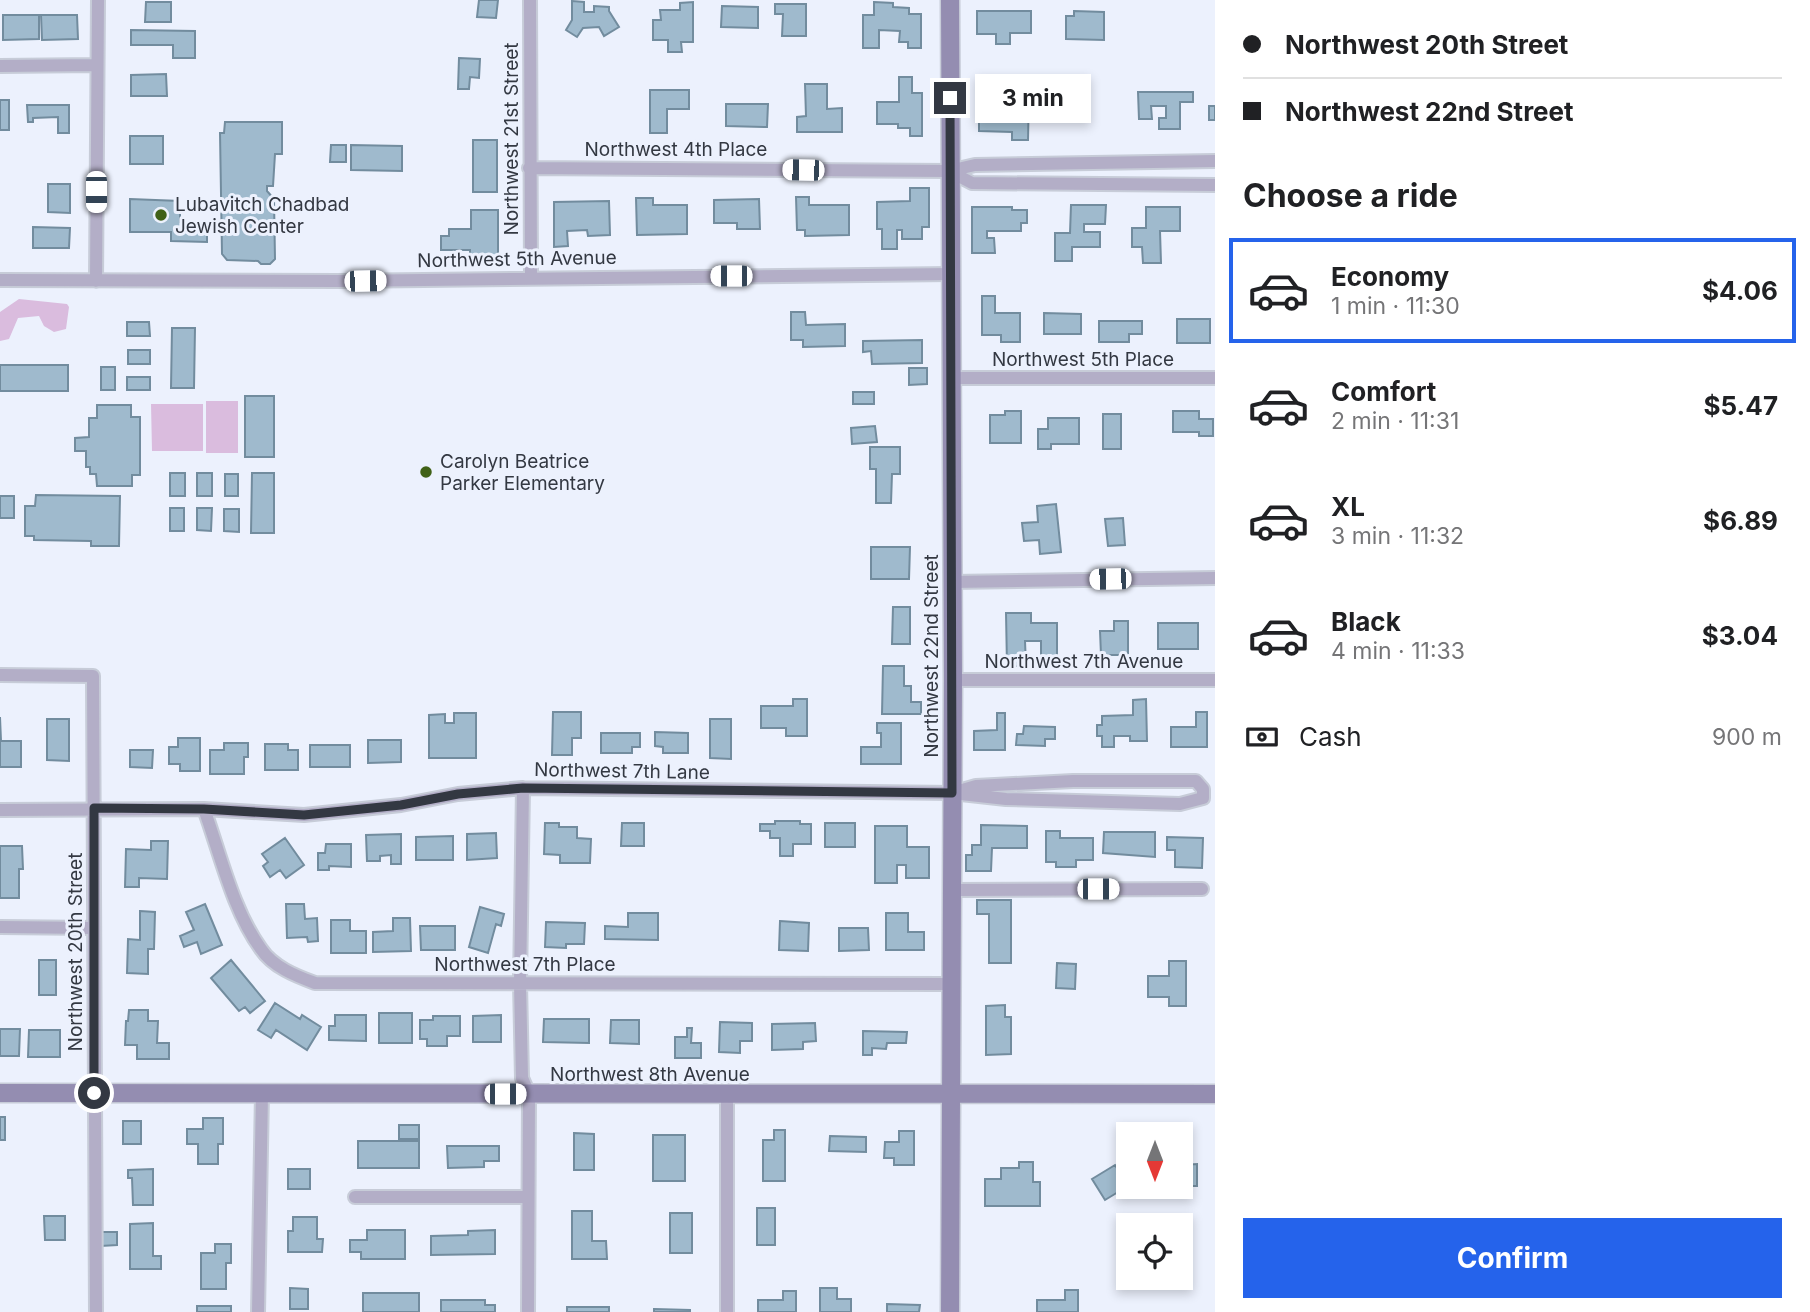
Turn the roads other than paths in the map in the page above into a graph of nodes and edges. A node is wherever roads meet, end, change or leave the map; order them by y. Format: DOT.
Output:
graph roads {
  1 [pos="97,0"];
  2 [pos="530,0"];
  3 [pos="950,0"];
  4 [pos="0,65"];
  5 [pos="96,65"];
  6 [pos="1215,160"];
  7 [pos="529,167"];
  8 [pos="949,171"];
  9 [pos="1215,185"];
  10 [pos="951,274"];
  11 [pos="531,278"];
  12 [pos="0,280"];
  13 [pos="96,281"];
  14 [pos="951,378"];
  15 [pos="1215,378"];
  16 [pos="1215,578"];
  17 [pos="952,582"];
  18 [pos="0,675"];
  19 [pos="953,680"];
  20 [pos="1215,680"];
  21 [pos="523,788"];
  22 [pos="952,793"];
  23 [pos="94,808"];
  24 [pos="204,809"];
  25 [pos="0,810"];
  26 [pos="1202,889"];
  27 [pos="952,890"];
  28 [pos="0,927"];
  29 [pos="94,928"];
  30 [pos="520,983"];
  31 [pos="951,984"];
  32 [pos="0,1093"];
  33 [pos="94,1093"];
  34 [pos="262,1093"];
  35 [pos="529,1094"];
  36 [pos="1215,1094"];
  37 [pos="727,1095"];
  38 [pos="950,1095"];
  39 [pos="355,1197"];
  40 [pos="528,1197"];
  41 [pos="96,1312"];
  42 [pos="258,1312"];
  43 [pos="528,1312"];
  44 [pos="727,1312"];
  45 [pos="950,1312"];
  1 -- 5 [label="street"];
  2 -- 7 [label="street, Northwest 21st Street"];
  3 -- 8 [label="street, Northwest 22nd Street"];
  4 -- 5 [label="street"];
  5 -- 13 [label="street"];
  6 -- 8 [label="street, Northwest 4th Place"];
  7 -- 8 [label="street, Northwest 4th Place"];
  7 -- 11 [label="street, Northwest 21st Street"];
  8 -- 9 [label="street, Northwest 4th Place"];
  8 -- 10 [label="street, Northwest 22nd Street"];
  10 -- 11 [label="street, Northwest 5th Avenue"];
  10 -- 14 [label="street, Northwest 22nd Street"];
  11 -- 13 [label="street, Northwest 5th Avenue"];
  12 -- 13 [label="street, Northwest 5th Avenue"];
  14 -- 15 [label="street, Northwest 5th Place"];
  14 -- 17 [label="street, Northwest 22nd Street"];
  16 -- 17 [label="street"];
  17 -- 19 [label="street, Northwest 22nd Street"];
  18 -- 23 [label="street, Northwest 20th Street"];
  19 -- 20 [label="street, Northwest 7th Avenue"];
  19 -- 22 [label="street, Northwest 22nd Street"];
  21 -- 22 [label="street, Northwest 7th Lane"];
  21 -- 24 [label="street, Northwest 7th Lane"];
  21 -- 30 [label="street"];
  22 -- 22 [label="street, Northwest 7th Lane"];
  22 -- 27 [label="street, Northwest 22nd Street"];
  23 -- 24 [label="street, Northwest 7th Lane"];
  23 -- 25 [label="street, Northwest 7th Lane"];
  23 -- 29 [label="street, Northwest 20th Street"];
  24 -- 30 [label="street, Northwest 7th Place"];
  26 -- 27 [label="street"];
  27 -- 31 [label="street, Northwest 22nd Street"];
  28 -- 29 [label="street"];
  29 -- 33 [label="street, Northwest 20th Street"];
  30 -- 31 [label="street, Northwest 7th Place"];
  30 -- 35 [label="street"];
  31 -- 38 [label="street, Northwest 22nd Street"];
  32 -- 33 [label="street, Northwest 8th Avenue"];
  33 -- 34 [label="street, Northwest 8th Avenue"];
  33 -- 41 [label="street, Northwest 20th Street"];
  34 -- 35 [label="street, Northwest 8th Avenue"];
  34 -- 42 [label="street"];
  35 -- 37 [label="street, Northwest 8th Avenue"];
  35 -- 40 [label="street"];
  36 -- 38 [label="street, Northwest 8th Avenue"];
  37 -- 38 [label="street, Northwest 8th Avenue"];
  37 -- 44 [label="street"];
  38 -- 45 [label="street, Northwest 22nd Street"];
  39 -- 40 [label="street"];
  40 -- 43 [label="street"];
}
